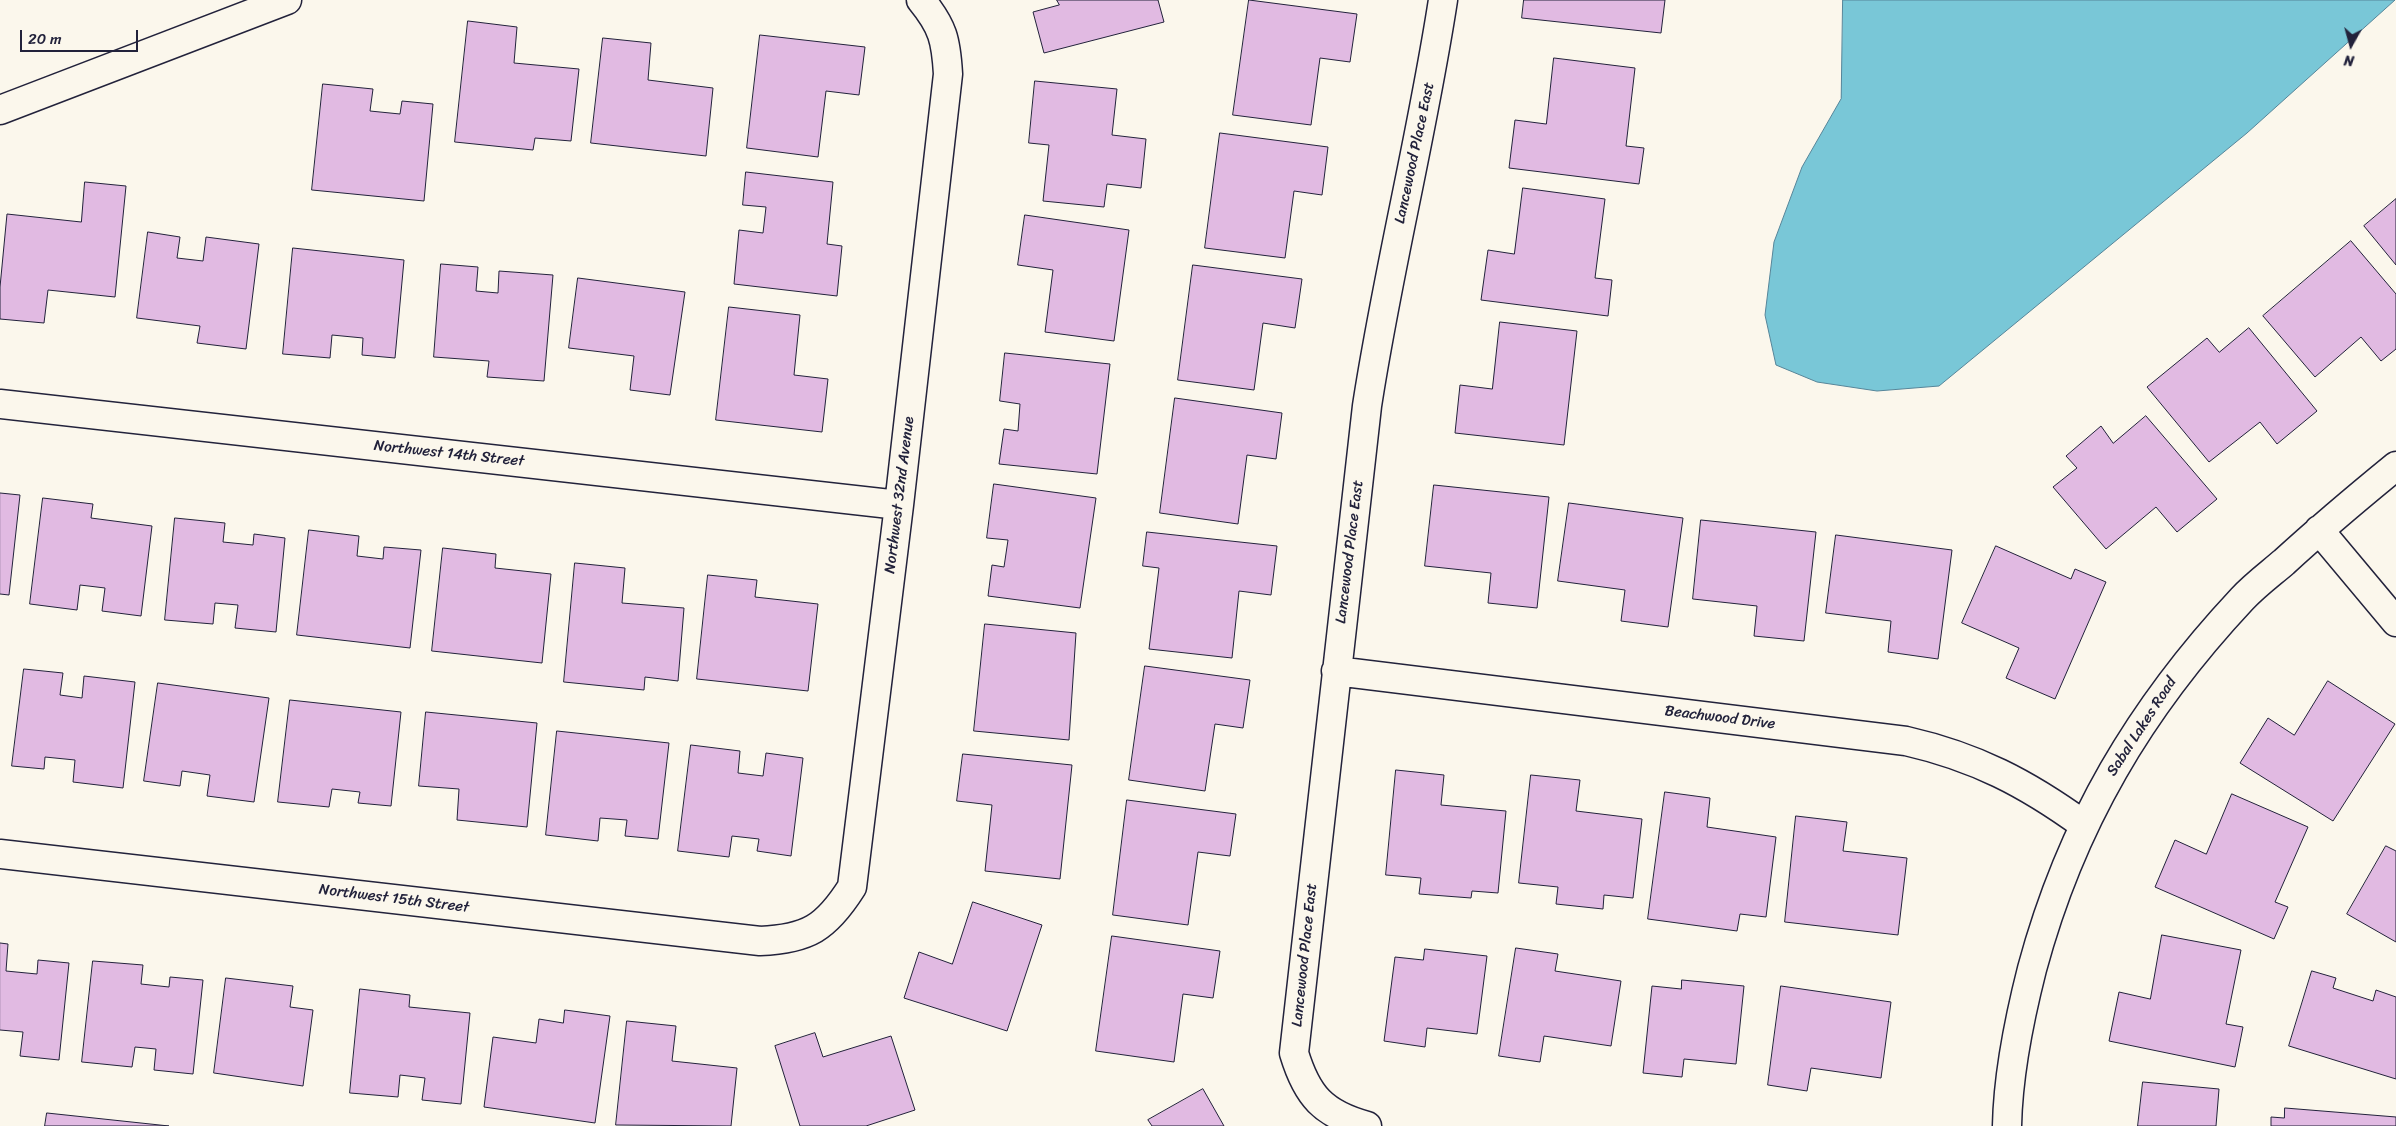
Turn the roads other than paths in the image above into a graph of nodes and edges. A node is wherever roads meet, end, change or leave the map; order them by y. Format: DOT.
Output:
graph roads {
  1 [pos="287,0"];
  2 [pos="1443,0"];
  3 [pos="928,9"];
  4 [pos="0,110"];
  5 [pos="0,404"];
  6 [pos="2396,466"];
  7 [pos="899,505"];
  8 [pos="2319,530"];
  9 [pos="2396,622"];
  10 [pos="1336,671"];
  11 [pos="2084,825"];
  12 [pos="0,854"];
  13 [pos="788,940"];
  14 [pos="1366,1126"];
  15 [pos="2007,1126"];
  1 -- 4 [label="street"];
  2 -- 10 [label="street, Lancewood Place East"];
  3 -- 7 [label="street, Northwest 32nd Avenue"];
  5 -- 7 [label="street, Northwest 14th Street"];
  6 -- 8 [label="street, Sabal Lakes Road"];
  7 -- 13 [label="street, Northwest 32nd Avenue"];
  8 -- 9 [label="street"];
  8 -- 11 [label="street, Sabal Lakes Road"];
  10 -- 11 [label="street, Beachwood Drive"];
  10 -- 14 [label="street, Lancewood Place East"];
  11 -- 15 [label="street, Sabal Lakes Road"];
  12 -- 13 [label="street, Northwest 15th Street"];
}
